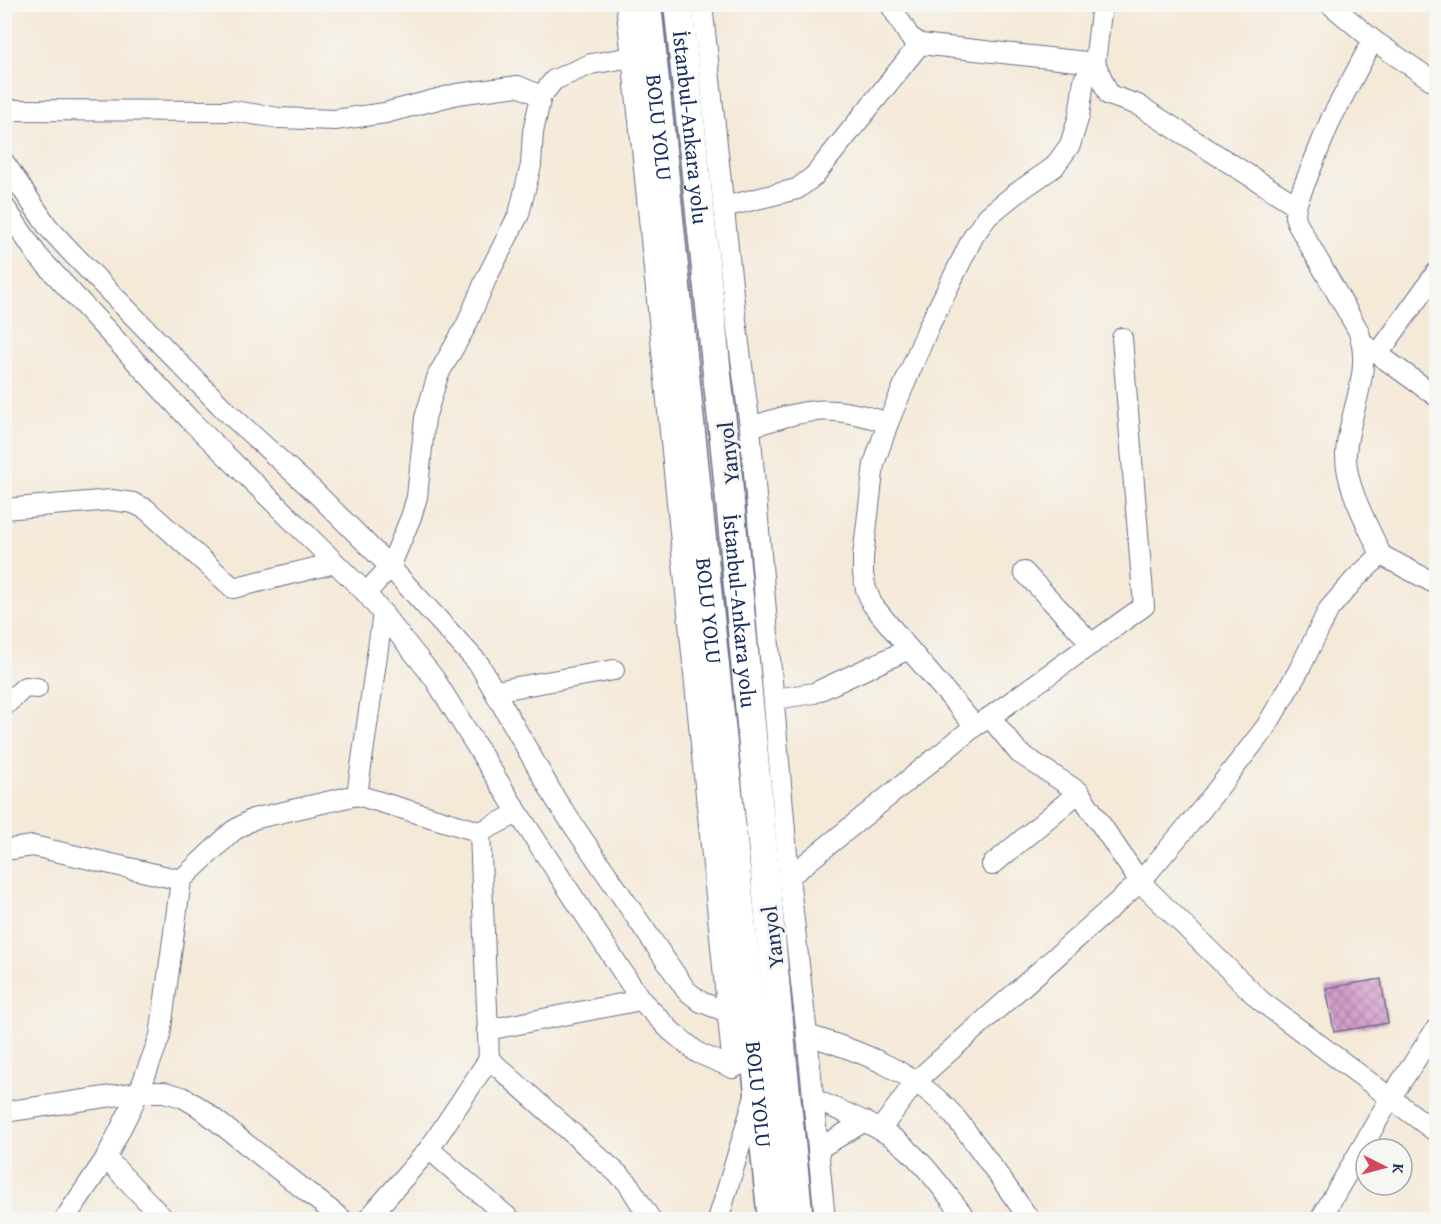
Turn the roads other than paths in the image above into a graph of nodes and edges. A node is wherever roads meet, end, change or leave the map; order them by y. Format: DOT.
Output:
graph roads {
  1 [pos="626,4"];
  2 [pos="647,4"];
  3 [pos="678,4"];
  4 [pos="702,4"];
  5 [pos="890,4"];
  6 [pos="1102,4"];
  7 [pos="1330,4"];
  8 [pos="1373,40"];
  9 [pos="920,44"];
  10 [pos="632,57"];
  11 [pos="1095,63"];
  12 [pos="1437,83"];
  13 [pos="1109,95"];
  14 [pos="541,96"];
  15 [pos="4,110"];
  16 [pos="1079,116"];
  17 [pos="652,146"];
  18 [pos="4,162"];
  19 [pos="1296,205"];
  20 [pos="4,206"];
  21 [pos="724,207"];
  22 [pos="1437,273"];
  23 [pos="735,313"];
  24 [pos="1122,338"];
  25 [pos="1370,348"];
  26 [pos="1437,396"];
  27 [pos="888,423"];
  28 [pos="750,427"];
  29 [pos="726,459"];
  30 [pos="4,509"];
  31 [pos="1381,555"];
  32 [pos="335,563"];
  33 [pos="390,567"];
  34 [pos="1024,572"];
  35 [pos="1437,584"];
  36 [pos="366,593"];
  37 [pos="383,613"];
  38 [pos="1092,644"];
  39 [pos="909,649"];
  40 [pos="614,670"];
  41 [pos="37,688"];
  42 [pos="495,691"];
  43 [pos="775,699"];
  44 [pos="4,706"];
  45 [pos="983,722"];
  46 [pos="1079,792"];
  47 [pos="357,795"];
  48 [pos="518,813"];
  49 [pos="480,832"];
  50 [pos="4,850"];
  51 [pos="992,864"];
  52 [pos="789,878"];
  53 [pos="181,880"];
  54 [pos="1140,882"];
  55 [pos="641,1000"];
  56 [pos="727,1012"];
  57 [pos="1437,1029"];
  58 [pos="487,1030"];
  59 [pos="807,1035"];
  60 [pos="768,1052"];
  61 [pos="489,1059"];
  62 [pos="733,1068"];
  63 [pos="915,1082"];
  64 [pos="139,1092"];
  65 [pos="1391,1098"];
  66 [pos="813,1099"];
  67 [pos="4,1112"];
  68 [pos="873,1125"];
  69 [pos="1437,1132"];
  70 [pos="429,1149"];
  71 [pos="818,1149"];
  72 [pos="106,1158"];
  73 [pos="63,1220"];
  74 [pos="165,1220"];
  75 [pos="343,1220"];
  76 [pos="367,1220"];
  77 [pos="511,1220"];
  78 [pos="651,1220"];
  79 [pos="718,1220"];
  80 [pos="774,1220"];
  81 [pos="799,1220"];
  82 [pos="825,1220"];
  83 [pos="967,1220"];
  84 [pos="1030,1220"];
  85 [pos="1320,1220"];
  1 -- 10 [label="street"];
  2 -- 17 [label="highway, BOLU YOLU"];
  3 -- 29 [label="highway, İstanbul-Ankara yolu"];
  4 -- 21 [label="street, Yanyol"];
  5 -- 9 [label="street"];
  6 -- 11 [label="street"];
  7 -- 8 [label="street"];
  8 -- 12 [label="street"];
  8 -- 19 [label="street"];
  9 -- 11 [label="street"];
  9 -- 21 [label="street"];
  10 -- 14 [label="street"];
  10 -- 17 [label="street"];
  11 -- 13 [label="street"];
  11 -- 16 [label="street"];
  13 -- 16 [label="street"];
  13 -- 19 [label="street"];
  14 -- 15 [label="street"];
  14 -- 33 [label="street"];
  16 -- 27 [label="street"];
  17 -- 56 [label="street"];
  17 -- 80 [label="highway, BOLU YOLU"];
  18 -- 33 [label="street"];
  19 -- 25 [label="street"];
  20 -- 32 [label="street"];
  21 -- 23 [label="street, Yanyol"];
  22 -- 25 [label="street"];
  23 -- 28 [label="street, Yanyol"];
  23 -- 29 [label="street"];
  24 -- 38 [label="street"];
  25 -- 26 [label="street"];
  25 -- 31 [label="street"];
  27 -- 28 [label="street"];
  27 -- 39 [label="street"];
  28 -- 43 [label="street, Yanyol"];
  29 -- 81 [label="highway, İstanbul-Ankara yolu"];
  30 -- 32 [label="street"];
  31 -- 35 [label="street"];
  31 -- 54 [label="street"];
  32 -- 36 [label="street"];
  33 -- 36 [label="street"];
  33 -- 42 [label="street"];
  34 -- 38 [label="street"];
  36 -- 37 [label="street"];
  37 -- 47 [label="street"];
  37 -- 48 [label="street"];
  38 -- 45 [label="street"];
  39 -- 43 [label="street"];
  39 -- 45 [label="street"];
  40 -- 42 [label="street"];
  41 -- 44 [label="street"];
  42 -- 56 [label="street"];
  43 -- 52 [label="street, Yanyol"];
  45 -- 46 [label="street"];
  45 -- 52 [label="street"];
  46 -- 51 [label="street"];
  46 -- 54 [label="street"];
  47 -- 49 [label="street"];
  47 -- 53 [label="street"];
  48 -- 49 [label="street"];
  48 -- 55 [label="street"];
  49 -- 58 [label="street"];
  50 -- 53 [label="street"];
  52 -- 59 [label="street, Yanyol"];
  53 -- 64 [label="street"];
  54 -- 63 [label="street"];
  54 -- 65 [label="street"];
  55 -- 58 [label="street"];
  55 -- 62 [label="street"];
  56 -- 62 [label="street"];
  57 -- 65 [label="street"];
  58 -- 61 [label="street"];
  59 -- 63 [label="street"];
  59 -- 66 [label="street, Yanyol"];
  60 -- 62 [label="street"];
  60 -- 79 [label="street"];
  60 -- 80 [label="street"];
  61 -- 70 [label="street"];
  61 -- 78 [label="street"];
  63 -- 68 [label="street"];
  63 -- 84 [label="street"];
  64 -- 67 [label="street"];
  64 -- 72 [label="street"];
  64 -- 75 [label="street"];
  65 -- 69 [label="street"];
  65 -- 85 [label="street"];
  66 -- 68 [label="street"];
  66 -- 71 [label="street, Yanyol"];
  68 -- 71 [label="street"];
  68 -- 83 [label="street"];
  70 -- 76 [label="street"];
  70 -- 77 [label="street"];
  71 -- 82 [label="street, Yanyol"];
  72 -- 73 [label="street"];
  72 -- 74 [label="street"];
}
